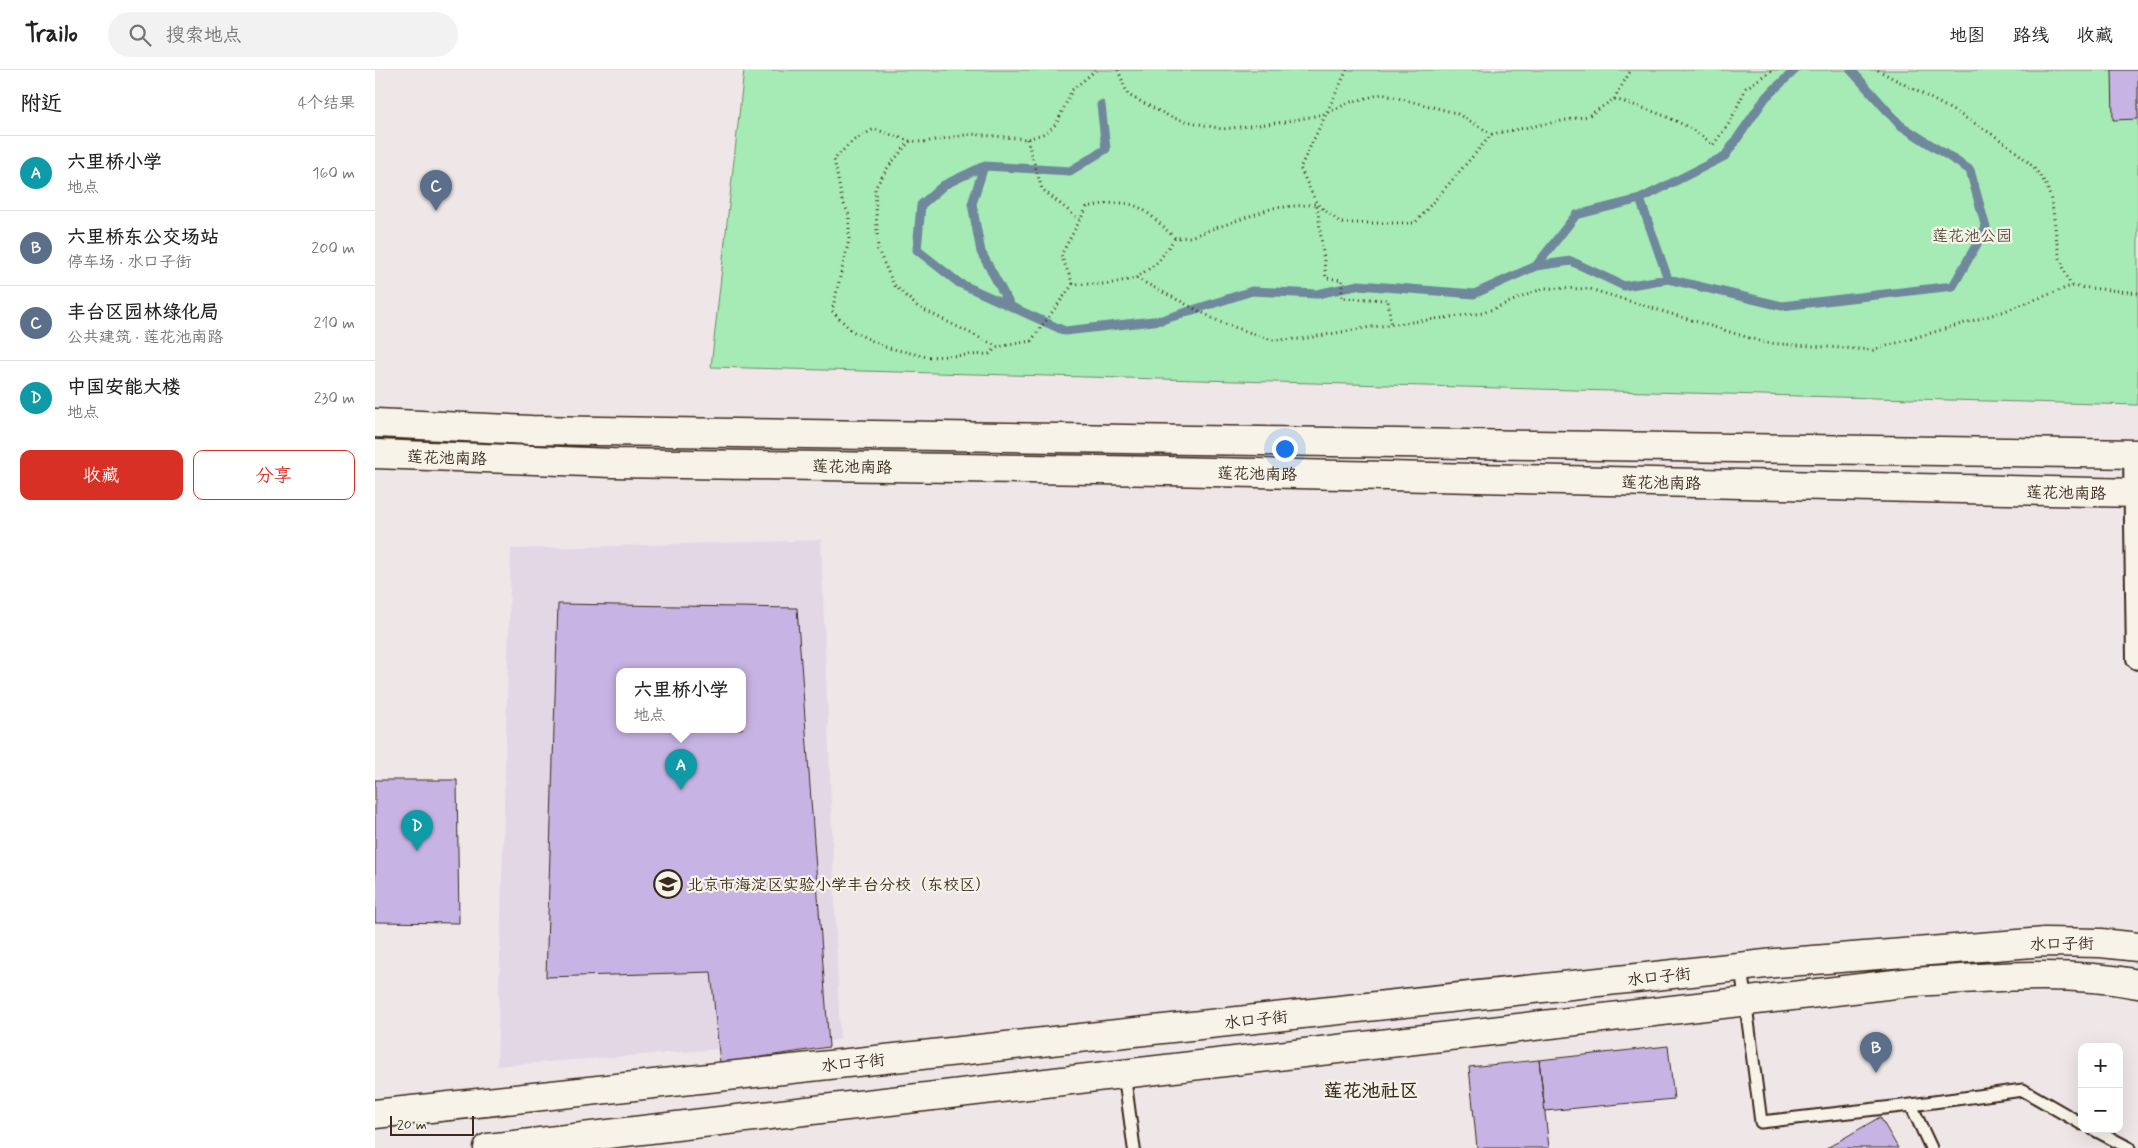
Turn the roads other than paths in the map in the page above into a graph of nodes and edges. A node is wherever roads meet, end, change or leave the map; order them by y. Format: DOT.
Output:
graph roads {
  1 [pos="375,423"];
  2 [pos="375,454"];
  3 [pos="2137,454"];
  4 [pos="2137,493"];
  5 [pos="2138,658"];
  6 [pos="2138,947"];
  7 [pos="1741,967"];
  8 [pos="2138,984"];
  9 [pos="1746,1001"];
  10 [pos="1124,1074"];
  11 [pos="1911,1105"];
  12 [pos="375,1114"];
  13 [pos="2078,1122"];
  14 [pos="2101,1133"];
  15 [pos="488,1148"];
  16 [pos="1134,1148"];
  17 [pos="1931,1148"];
  18 [pos="2129,1148"];
  1 -- 3 [label="street, 莲花池南路"];
  2 -- 4 [label="street, 莲花池南路"];
  3 -- 4 [label="street"];
  4 -- 5 [label="street"];
  6 -- 7 [label="street, 水口子街"];
  7 -- 9 [label="lane"];
  7 -- 12 [label="street, 水口子街"];
  8 -- 9 [label="street, 水口子街"];
  9 -- 10 [label="street, 水口子街"];
  9 -- 11 [label="lane"];
  10 -- 15 [label="street, 水口子街"];
  10 -- 16 [label="lane"];
  11 -- 13 [label="lane"];
  11 -- 17 [label="lane"];
  14 -- 18 [label="lane"];
}
